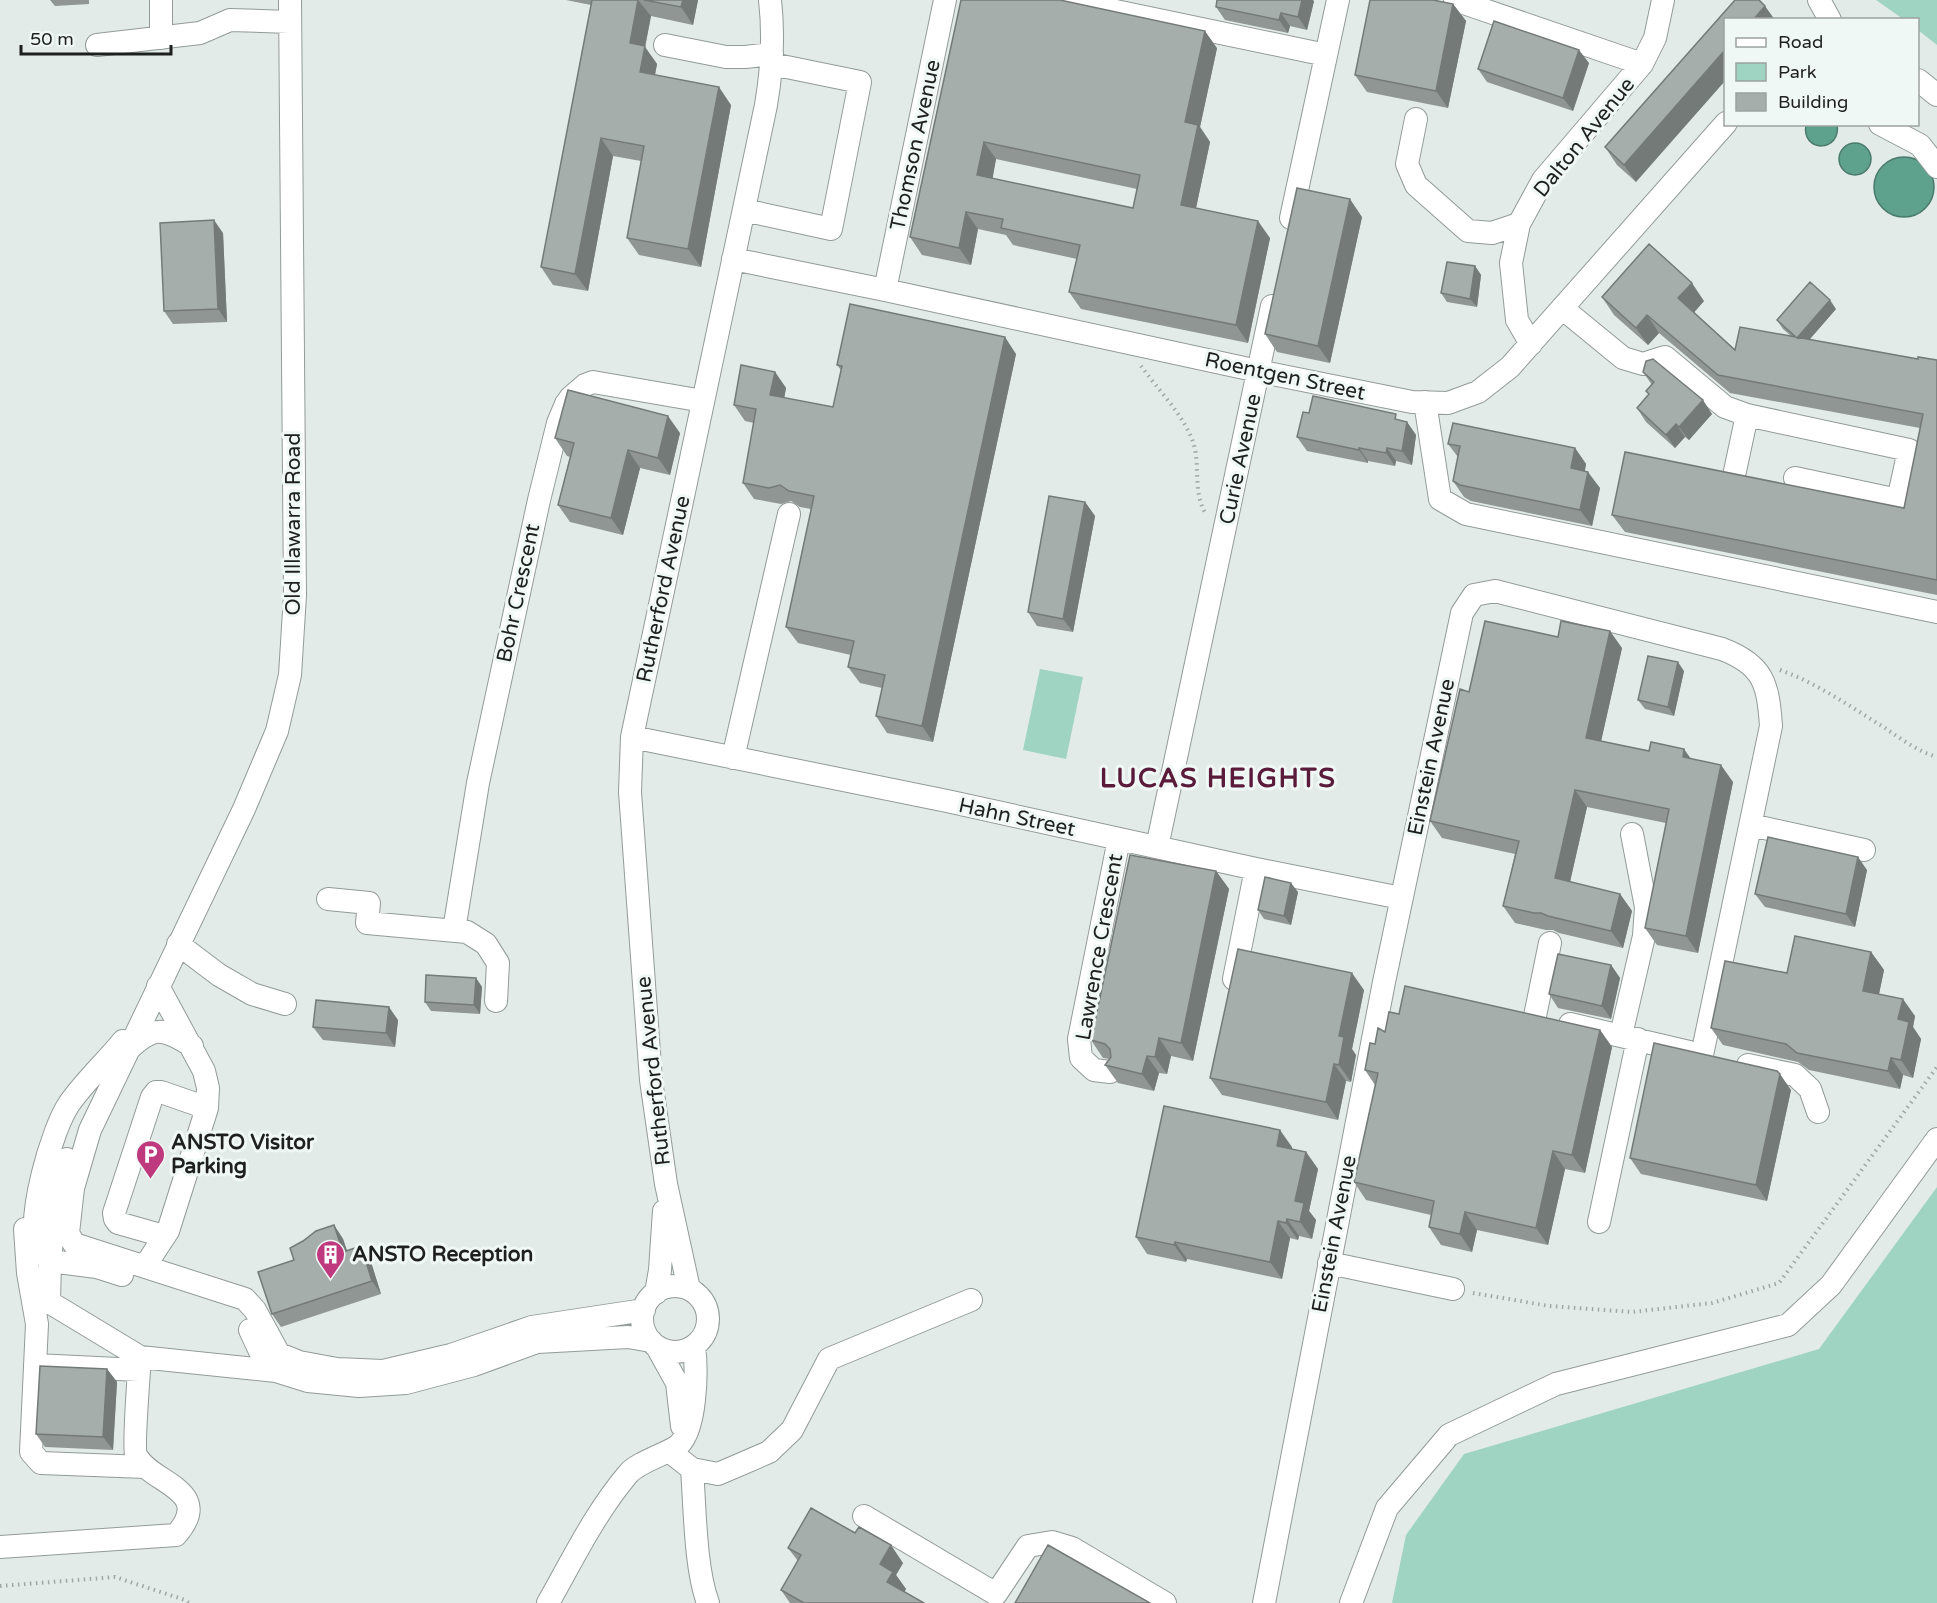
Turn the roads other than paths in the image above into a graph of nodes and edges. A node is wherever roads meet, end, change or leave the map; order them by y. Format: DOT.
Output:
graph roads {
  1 [pos="161,0"];
  2 [pos="770,0"];
  3 [pos="945,0"];
  4 [pos="1063,0"];
  5 [pos="1338,0"];
  6 [pos="1455,0"];
  7 [pos="1663,0"];
  8 [pos="1818,0"];
  9 [pos="1125,6"];
  10 [pos="290,11"];
  11 [pos="1829,18"];
  12 [pos="161,38"];
  13 [pos="97,45"];
  14 [pos="665,45"];
  15 [pos="1326,56"];
  16 [pos="772,59"];
  17 [pos="1642,64"];
  18 [pos="1919,82"];
  19 [pos="1937,95"];
  20 [pos="1416,119"];
  21 [pos="1724,124"];
  22 [pos="1884,126"];
  23 [pos="1937,167"];
  24 [pos="744,210"];
  25 [pos="1519,224"];
  26 [pos="1286,242"];
  27 [pos="733,259"];
  28 [pos="1276,289"];
  29 [pos="885,290"];
  30 [pos="1562,308"];
  31 [pos="1531,344"];
  32 [pos="1258,371"];
  33 [pos="703,401"];
  34 [pos="1425,402"];
  35 [pos="1747,415"];
  36 [pos="1735,471"];
  37 [pos="1795,478"];
  38 [pos="789,514"];
  39 [pos="1937,612"];
  40 [pos="632,737"];
  41 [pos="733,758"];
  42 [pos="1751,825"];
  43 [pos="1632,834"];
  44 [pos="1119,839"];
  45 [pos="1157,847"];
  46 [pos="1864,850"];
  47 [pos="1256,869"];
  48 [pos="1401,898"];
  49 [pos="328,899"];
  50 [pos="454,930"];
  51 [pos="1550,943"];
  52 [pos="178,944"];
  53 [pos="1384,982"];
  54 [pos="158,986"];
  55 [pos="1407,987"];
  56 [pos="1230,1000"];
  57 [pos="496,1001"];
  58 [pos="285,1004"];
  59 [pos="1512,1011"];
  60 [pos="143,1016"];
  61 [pos="1535,1016"];
  62 [pos="1630,1037"];
  63 [pos="192,1046"];
  64 [pos="127,1050"];
  65 [pos="1702,1055"];
  66 [pos="117,1072"];
  67 [pos="1110,1072"];
  68 [pos="207,1108"];
  69 [pos="1818,1112"];
  70 [pos="55,1132"];
  71 [pos="1937,1139"];
  72 [pos="666,1184"];
  73 [pos="1599,1222"];
  74 [pos="164,1236"];
  75 [pos="50,1261"];
  76 [pos="1329,1263"];
  77 [pos="145,1266"];
  78 [pos="689,1289"];
  79 [pos="1453,1289"];
  80 [pos="971,1300"];
  81 [pos="650,1301"];
  82 [pos="654,1344"];
  83 [pos="694,1346"];
  84 [pos="139,1363"];
  85 [pos="35,1365"];
  86 [pos="276,1371"];
  87 [pos="674,1448"];
  88 [pos="146,1467"];
  89 [pos="692,1469"];
  90 [pos="864,1516"];
  91 [pos="0,1547"];
  92 [pos="993,1599"];
  93 [pos="548,1603"];
  94 [pos="708,1603"];
  95 [pos="1165,1603"];
  96 [pos="1264,1603"];
  97 [pos="1351,1603"];
  1 -- 12 [label="lane"];
  2 -- 16 [label="lane, Rutherford Avenue"];
  3 -- 29 [label="lane, Thomson Avenue"];
  4 -- 9 [label="lane"];
  5 -- 15 [label="lane"];
  6 -- 17 [label="lane"];
  7 -- 17 [label="lane, Dalton Avenue"];
  8 -- 11 [label="lane"];
  9 -- 15 [label="lane"];
  10 -- 12 [label="lane"];
  10 -- 52 [label="lane, Old Illawarra Road"];
  12 -- 13 [label="lane"];
  14 -- 16 [label="lane"];
  15 -- 26 [label="lane"];
  16 -- 24 [label="lane, Rutherford Avenue"];
  16 -- 24 [label="lane"];
  17 -- 25 [label="lane, Dalton Avenue"];
  18 -- 19 [label="lane"];
  20 -- 25 [label="lane"];
  21 -- 30 [label="lane, Roentgen Street"];
  22 -- 23 [label="lane"];
  24 -- 27 [label="lane, Rutherford Avenue"];
  25 -- 31 [label="lane, Dalton Avenue"];
  27 -- 29 [label="lane, Roentgen Street"];
  27 -- 33 [label="lane, Rutherford Avenue"];
  28 -- 32 [label="lane, Curie Avenue"];
  29 -- 32 [label="lane, Roentgen Street"];
  30 -- 31 [label="lane, Roentgen Street"];
  30 -- 35 [label="lane"];
  31 -- 34 [label="lane, Roentgen Street"];
  32 -- 34 [label="lane, Roentgen Street"];
  32 -- 45 [label="lane, Curie Avenue"];
  33 -- 40 [label="lane, Rutherford Avenue"];
  33 -- 50 [label="lane, Bohr Crescent"];
  34 -- 39 [label="lane"];
  35 -- 36 [label="lane"];
  35 -- 37 [label="lane"];
  38 -- 41 [label="lane"];
  40 -- 41 [label="lane, Hahn Street"];
  40 -- 72 [label="lane, Rutherford Avenue"];
  41 -- 44 [label="lane, Hahn Street"];
  42 -- 46 [label="lane"];
  42 -- 48 [label="lane, Einstein Avenue"];
  42 -- 65 [label="lane, Einstein Avenue"];
  43 -- 62 [label="lane"];
  44 -- 45 [label="lane, Hahn Street"];
  44 -- 67 [label="lane, Lawrence Crescent"];
  45 -- 47 [label="lane, Hahn Street"];
  47 -- 48 [label="lane, Hahn Street"];
  47 -- 56 [label="lane"];
  48 -- 53 [label="lane, Einstein Avenue"];
  49 -- 50 [label="lane"];
  50 -- 57 [label="lane"];
  51 -- 61 [label="lane"];
  52 -- 54 [label="lane, Old Illawarra Road"];
  52 -- 58 [label="lane"];
  53 -- 55 [label="lane"];
  53 -- 76 [label="lane, Einstein Avenue"];
  54 -- 60 [label="lane, Old Illawarra Road"];
  54 -- 63 [label="lane"];
  59 -- 61 [label="lane"];
  60 -- 64 [label="lane"];
  60 -- 70 [label="lane"];
  61 -- 62 [label="lane"];
  62 -- 65 [label="lane"];
  62 -- 73 [label="lane"];
  63 -- 64 [label="lane"];
  63 -- 68 [label="lane"];
  64 -- 66 [label="lane"];
  65 -- 69 [label="lane"];
  66 -- 75 [label="lane"];
  66 -- 77 [label="lane"];
  68 -- 74 [label="lane"];
  68 -- 74 [label="lane"];
  70 -- 75 [label="lane"];
  70 -- 85 [label="lane"];
  71 -- 97 [label="lane"];
  72 -- 78 [label="lane, Rutherford Avenue"];
  72 -- 81 [label="lane, Rutherford Avenue"];
  74 -- 77 [label="lane"];
  75 -- 84 [label="lane"];
  75 -- 86 [label="lane"];
  76 -- 79 [label="lane"];
  76 -- 96 [label="lane, Einstein Avenue"];
  77 -- 81 [label="lane"];
  78 -- 81 [label="lane"];
  78 -- 83 [label="lane"];
  80 -- 89 [label="lane"];
  81 -- 82 [label="lane"];
  82 -- 83 [label="lane"];
  82 -- 86 [label="lane"];
  82 -- 87 [label="lane"];
  83 -- 87 [label="lane"];
  84 -- 85 [label="lane"];
  84 -- 86 [label="lane"];
  84 -- 88 [label="lane"];
  85 -- 88 [label="lane"];
  87 -- 89 [label="lane"];
  87 -- 93 [label="lane"];
  88 -- 91 [label="lane"];
  89 -- 94 [label="lane"];
  90 -- 92 [label="lane"];
  92 -- 95 [label="lane"];
}
